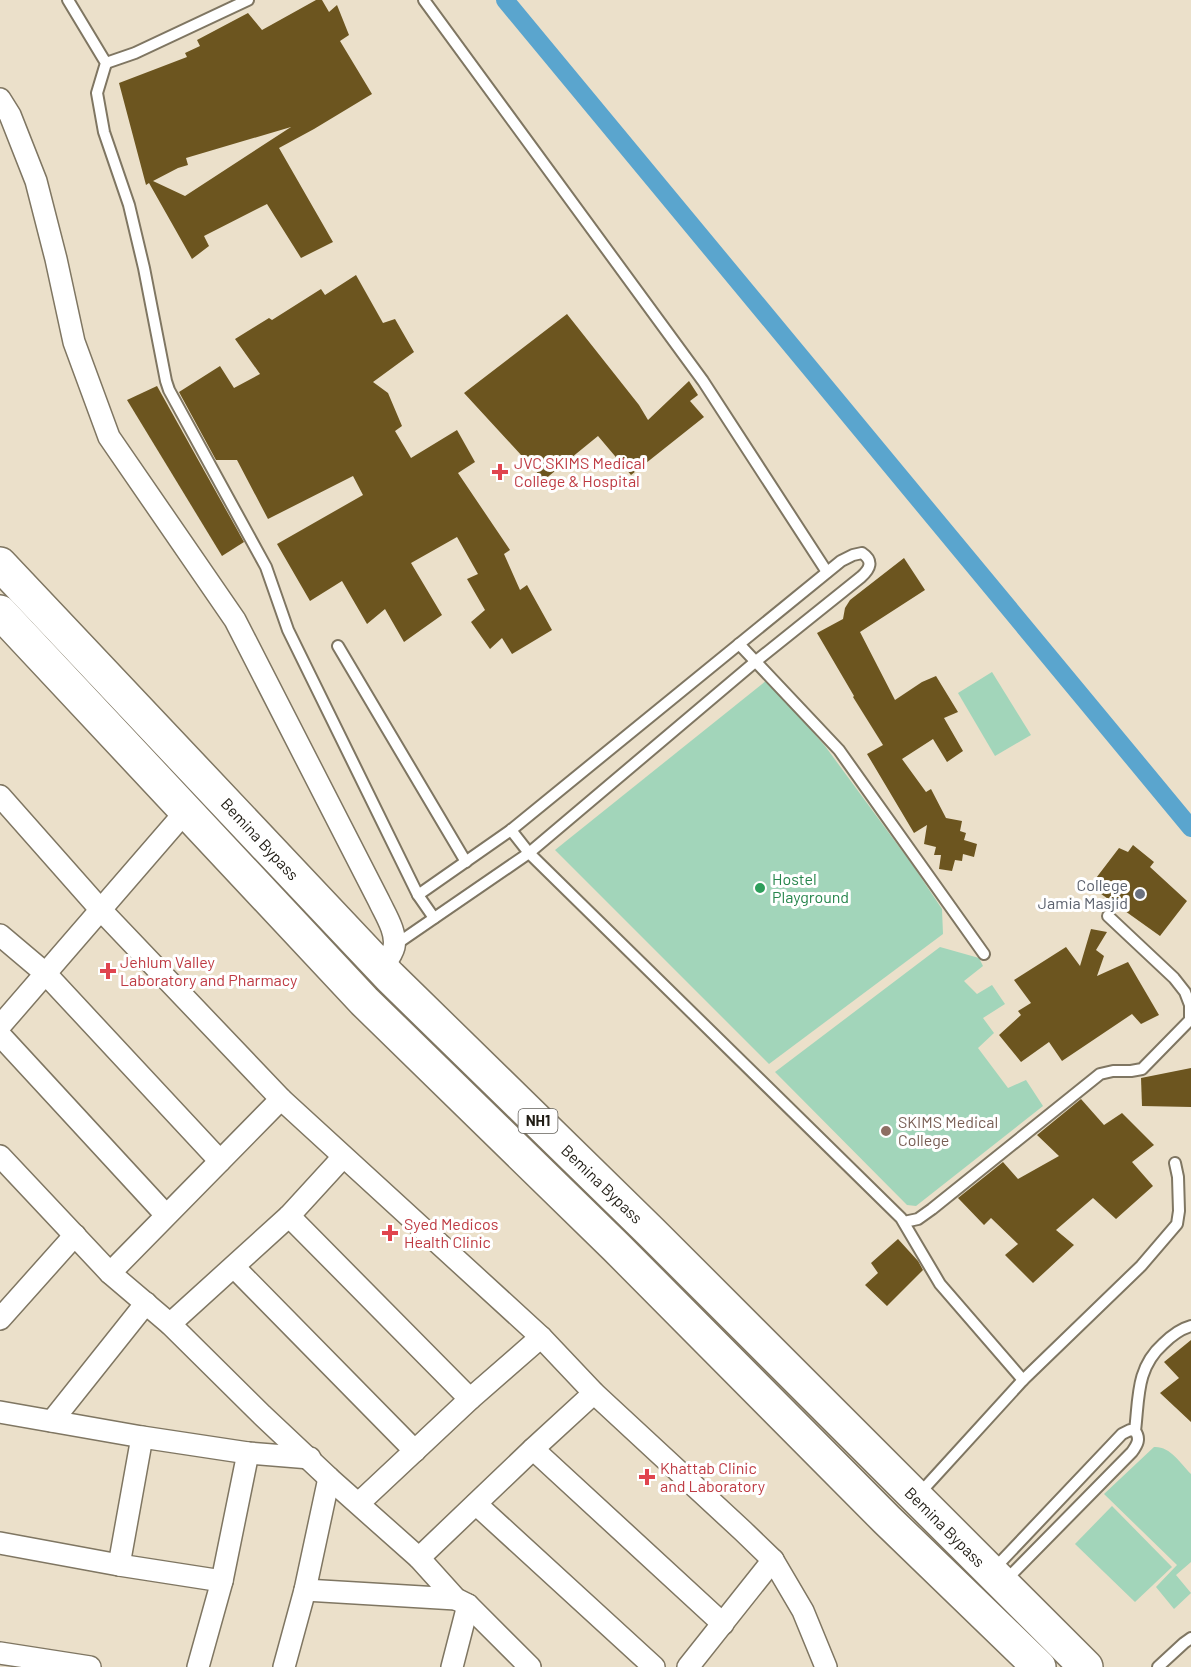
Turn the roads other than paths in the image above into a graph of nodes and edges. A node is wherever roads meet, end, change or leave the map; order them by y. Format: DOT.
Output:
graph roads {
  1 [pos="68,0"];
  2 [pos="248,0"];
  3 [pos="424,0"];
  4 [pos="106,63"];
  5 [pos="0,99"];
  6 [pos="0,564"];
  7 [pos="827,572"];
  8 [pos="0,612"];
  9 [pos="739,644"];
  10 [pos="338,646"];
  11 [pos="755,662"];
  12 [pos="1,798"];
  13 [pos="186,811"];
  14 [pos="511,830"];
  15 [pos="529,853"];
  16 [pos="466,862"];
  17 [pos="418,895"];
  18 [pos="100,909"];
  19 [pos="1108,916"];
  20 [pos="434,918"];
  21 [pos="0,935"];
  22 [pos="984,954"];
  23 [pos="389,957"];
  24 [pos="45,973"];
  25 [pos="0,1026"];
  26 [pos="0,1035"];
  27 [pos="281,1099"];
  28 [pos="343,1157"];
  29 [pos="220,1161"];
  30 [pos="1175,1163"];
  31 [pos="4,1167"];
  32 [pos="166,1215"];
  33 [pos="289,1216"];
  34 [pos="904,1222"];
  35 [pos="75,1235"];
  36 [pos="234,1267"];
  37 [pos="110,1273"];
  38 [pos="146,1303"];
  39 [pos="0,1319"];
  40 [pos="171,1323"];
  41 [pos="1191,1326"];
  42 [pos="541,1336"];
  43 [pos="1023,1380"];
  44 [pos="594,1393"];
  45 [pos="470,1399"];
  46 [pos="0,1412"];
  47 [pos="52,1421"];
  48 [pos="1135,1431"];
  49 [pos="142,1437"];
  50 [pos="533,1449"];
  51 [pos="414,1451"];
  52 [pos="248,1453"];
  53 [pos="310,1458"];
  54 [pos="329,1478"];
  55 [pos="916,1498"];
  56 [pos="359,1503"];
  57 [pos="476,1503"];
  58 [pos="0,1543"];
  59 [pos="419,1558"];
  60 [pos="773,1560"];
  61 [pos="119,1565"];
  62 [pos="996,1578"];
  63 [pos="222,1581"];
  64 [pos="305,1590"];
  65 [pos="462,1602"];
  66 [pos="723,1624"];
  67 [pos="1191,1638"];
  68 [pos="0,1653"];
  69 [pos="696,1665"];
  70 [pos="90,1667"];
  71 [pos="198,1667"];
  72 [pos="284,1667"];
  73 [pos="452,1667"];
  74 [pos="530,1667"];
  75 [pos="654,1667"];
  76 [pos="826,1667"];
  77 [pos="1039,1667"];
  78 [pos="1086,1667"];
  79 [pos="1158,1667"];
  1 -- 4 [label="lane"];
  2 -- 4 [label="lane"];
  3 -- 7 [label="lane"];
  4 -- 17 [label="lane"];
  5 -- 23 [label="street"];
  6 -- 23 [label="highway, Bemina Bypass / NH1"];
  7 -- 9 [label="lane"];
  7 -- 11 [label="lane"];
  8 -- 13 [label="highway, Bemina Bypass / NH1"];
  9 -- 11 [label="lane"];
  9 -- 14 [label="lane"];
  10 -- 16 [label="lane"];
  11 -- 15 [label="lane"];
  11 -- 22 [label="lane"];
  12 -- 18 [label="street"];
  13 -- 18 [label="street"];
  13 -- 77 [label="highway, Bemina Bypass / NH1"];
  14 -- 15 [label="lane"];
  14 -- 16 [label="lane"];
  15 -- 20 [label="lane"];
  15 -- 34 [label="lane"];
  16 -- 17 [label="lane"];
  17 -- 20 [label="lane"];
  18 -- 24 [label="street"];
  18 -- 27 [label="street"];
  19 -- 34 [label="lane"];
  20 -- 23 [label="lane"];
  21 -- 24 [label="street"];
  23 -- 55 [label="highway, Bemina Bypass / NH1"];
  24 -- 25 [label="street"];
  24 -- 29 [label="street"];
  26 -- 32 [label="street"];
  27 -- 28 [label="street"];
  27 -- 29 [label="street"];
  28 -- 33 [label="street"];
  28 -- 42 [label="street"];
  29 -- 32 [label="street"];
  30 -- 43 [label="lane"];
  31 -- 35 [label="street"];
  32 -- 37 [label="street"];
  33 -- 36 [label="street"];
  33 -- 45 [label="street"];
  34 -- 43 [label="lane"];
  35 -- 37 [label="street"];
  35 -- 39 [label="street"];
  36 -- 40 [label="street"];
  36 -- 51 [label="street"];
  37 -- 38 [label="street"];
  38 -- 40 [label="street"];
  38 -- 47 [label="street"];
  40 -- 53 [label="street"];
  41 -- 48 [label="lane"];
  42 -- 44 [label="street"];
  42 -- 45 [label="street"];
  43 -- 55 [label="lane"];
  44 -- 50 [label="street"];
  44 -- 60 [label="street"];
  45 -- 51 [label="street"];
  46 -- 47 [label="street"];
  47 -- 49 [label="street"];
  48 -- 62 [label="lane"];
  48 -- 62 [label="lane"];
  49 -- 52 [label="street"];
  49 -- 61 [label="street"];
  50 -- 57 [label="street"];
  50 -- 66 [label="street"];
  51 -- 56 [label="street"];
  52 -- 53 [label="street"];
  52 -- 63 [label="street"];
  53 -- 54 [label="street"];
  54 -- 56 [label="street"];
  54 -- 64 [label="street"];
  55 -- 62 [label="highway, Bemina Bypass / NH1"];
  56 -- 59 [label="street"];
  57 -- 59 [label="street"];
  57 -- 75 [label="street"];
  58 -- 61 [label="street"];
  59 -- 65 [label="street"];
  60 -- 66 [label="street"];
  60 -- 76 [label="street"];
  61 -- 63 [label="street"];
  62 -- 78 [label="highway, Bemina Bypass / NH1"];
  63 -- 71 [label="street"];
  64 -- 65 [label="street"];
  64 -- 72 [label="street"];
  65 -- 73 [label="street"];
  65 -- 74 [label="street"];
  66 -- 69 [label="street"];
  67 -- 79 [label="lane"];
  68 -- 70 [label="street"];
}
